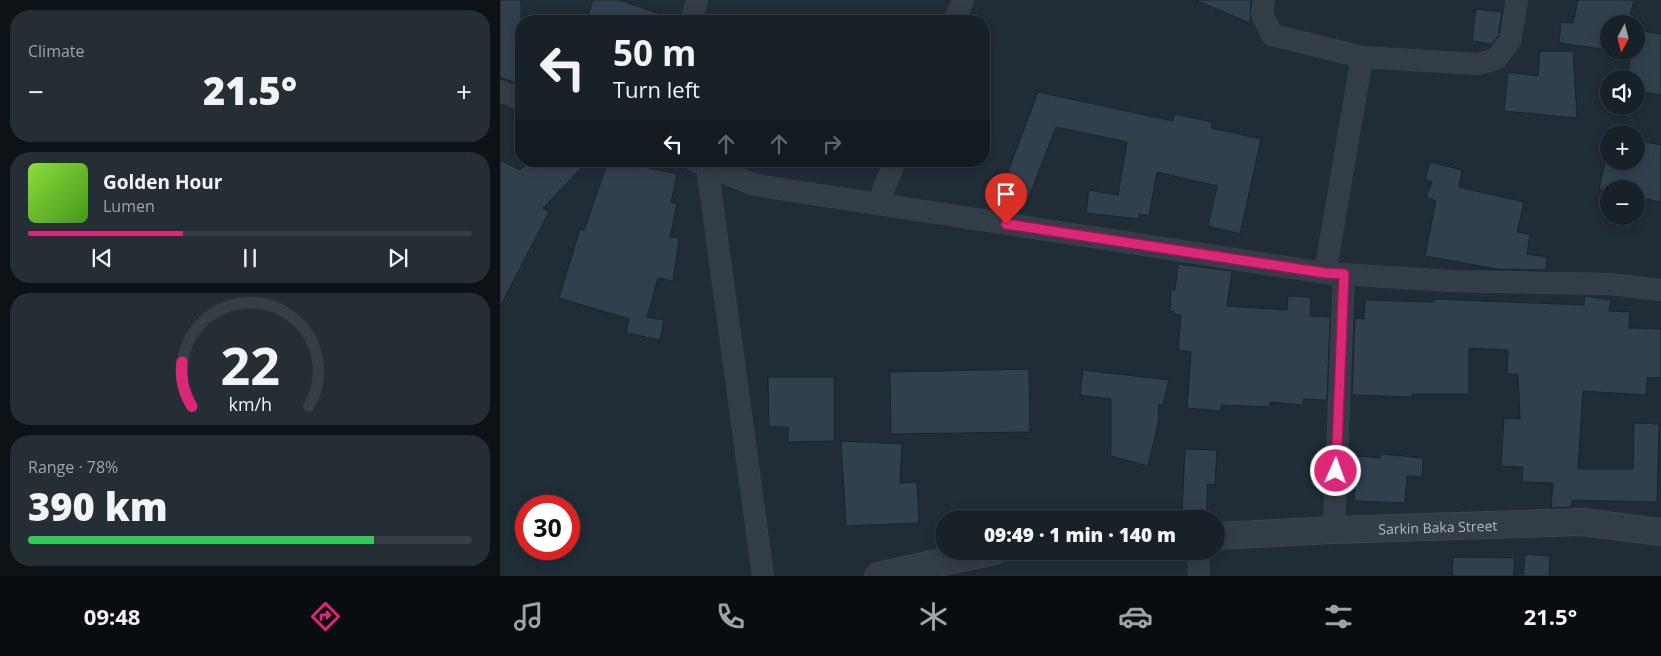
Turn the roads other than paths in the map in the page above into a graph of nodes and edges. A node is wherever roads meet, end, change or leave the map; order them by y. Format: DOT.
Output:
graph roads {
  1 [pos="697,0"];
  2 [pos="963,0"];
  3 [pos="1264,0"];
  4 [pos="1517,0"];
  5 [pos="693,15"];
  6 [pos="957,15"];
  7 [pos="1362,57"];
  8 [pos="500,91"];
  9 [pos="515,96"];
  10 [pos="701,167"];
  11 [pos="709,167"];
  12 [pos="893,167"];
  13 [pos="878,204"];
  14 [pos="1335,274"];
  15 [pos="1661,290"];
  16 [pos="1334,530"];
  17 [pos="1658,531"];
  18 [pos="1225,536"];
  19 [pos="952,560"];
  20 [pos="1198,560"];
  21 [pos="763,576"];
  22 [pos="878,576"];
  23 [pos="1199,576"];
  1 -- 5 [label="street"];
  2 -- 6 [label="street"];
  3 -- 7 [label="street"];
  4 -- 7 [label="street"];
  7 -- 14 [label="street"];
  8 -- 9 [label="street"];
  10 -- 21 [label="street"];
  11 -- 13 [label="street"];
  12 -- 13 [label="street"];
  13 -- 14 [label="street"];
  14 -- 15 [label="street"];
  14 -- 16 [label="street"];
  16 -- 17 [label="street, Sarkin Baka Street"];
  16 -- 18 [label="street, Sarkin Baka Street"];
  19 -- 22 [label="street"];
  20 -- 23 [label="street"];
}
